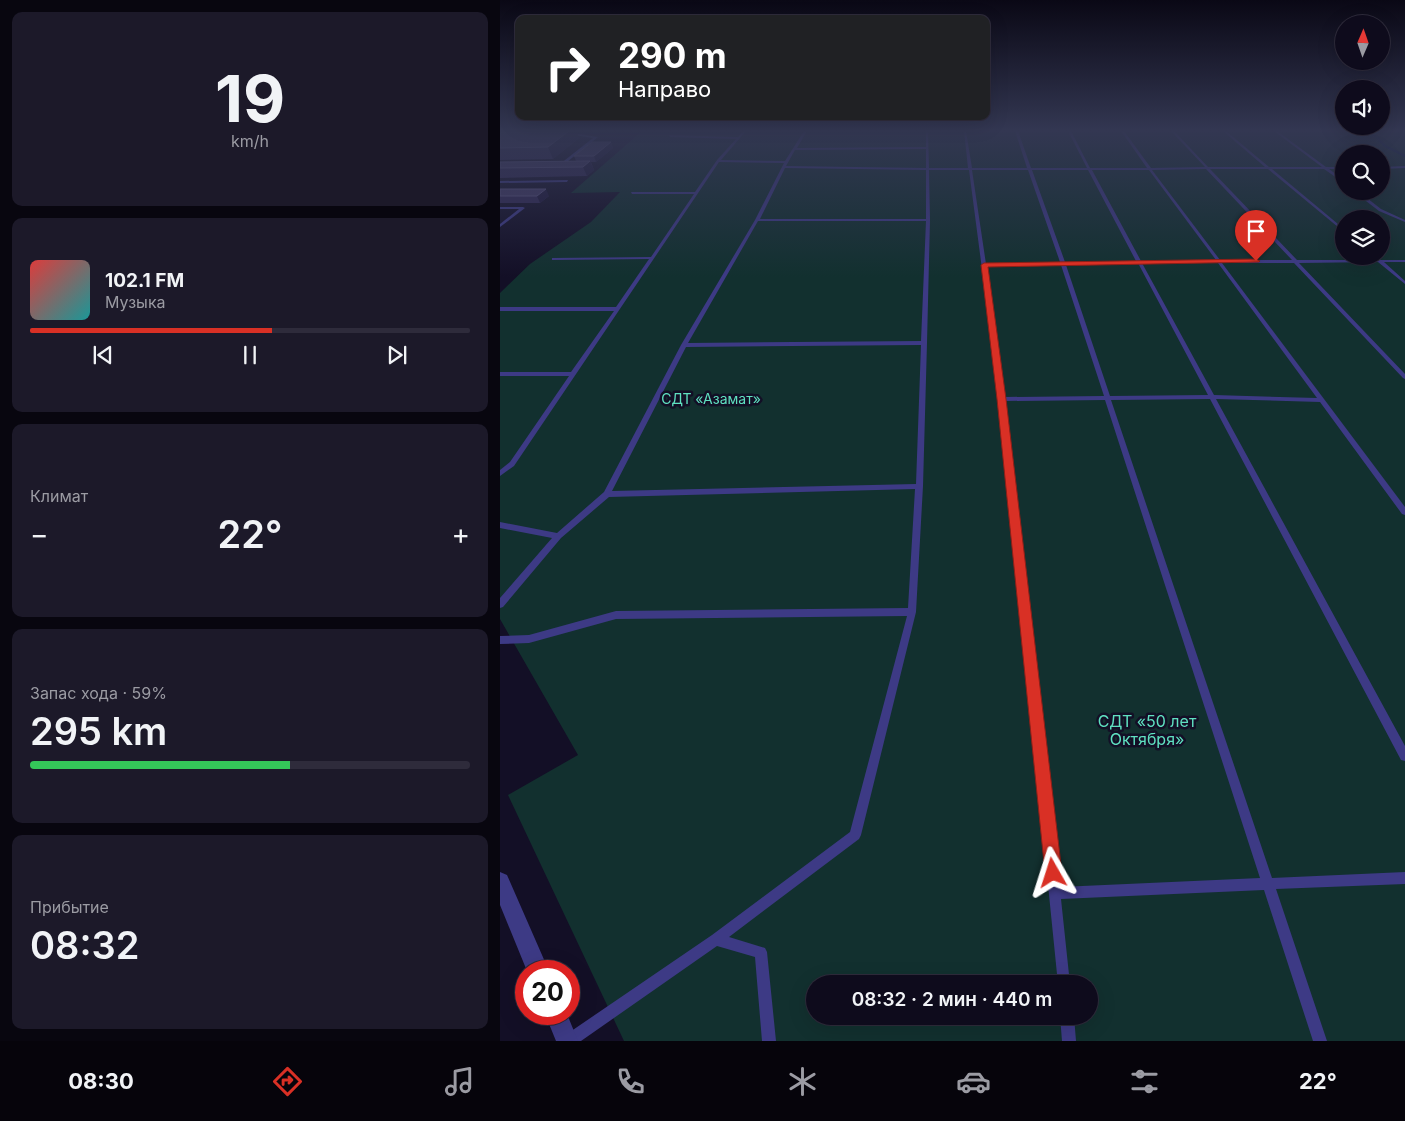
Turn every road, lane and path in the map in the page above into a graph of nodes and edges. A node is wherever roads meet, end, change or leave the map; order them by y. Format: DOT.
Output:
graph roads {
  1 [pos="706,180"];
  2 [pos="778,180"];
  3 [pos="928,180"];
  4 [pos="971,180"];
  5 [pos="1032,180"];
  6 [pos="1093,180"];
  7 [pos="1158,180"];
  8 [pos="1219,180"];
  9 [pos="1281,180"];
  10 [pos="567,181"];
  11 [pos="500,182"];
  12 [pos="632,193"];
  13 [pos="697,193"];
  14 [pos="1367,200"];
  15 [pos="500,208"];
  16 [pos="757,220"];
  17 [pos="928,220"];
  18 [pos="1405,221"];
  19 [pos="1335,224"];
  20 [pos="500,226"];
  21 [pos="652,258"];
  22 [pos="554,259"];
  23 [pos="1295,260"];
  24 [pos="1335,260"];
  25 [pos="1390,261"];
  26 [pos="1405,261"];
  27 [pos="1139,262"];
  28 [pos="1218,262"];
  29 [pos="1063,263"];
  30 [pos="984,265"];
  31 [pos="1384,265"];
  32 [pos="1405,283"];
  33 [pos="500,309"];
  34 [pos="617,309"];
  35 [pos="924,343"];
  36 [pos="684,345"];
  37 [pos="500,374"];
  38 [pos="573,374"];
  39 [pos="1405,377"];
  40 [pos="1210,397"];
  41 [pos="1108,398"];
  42 [pos="1002,399"];
  43 [pos="1321,400"];
  44 [pos="500,474"];
  45 [pos="919,486"];
  46 [pos="607,494"];
  47 [pos="1405,512"];
  48 [pos="500,525"];
  49 [pos="558,536"];
  50 [pos="500,604"];
  51 [pos="912,612"];
  52 [pos="500,640"];
  53 [pos="1405,756"];
  54 [pos="1405,878"];
  55 [pos="500,882"];
  56 [pos="1269,883"];
  57 [pos="1056,893"];
  58 [pos="716,939"];
  59 [pos="533,960"];
  60 [pos="1063,975"];
  61 [pos="561,1025"];
  62 [pos="1068,1025"];
  63 [pos="568,1041"];
  64 [pos="769,1041"];
  65 [pos="1069,1041"];
  66 [pos="1320,1041"];
  1 -- 13 [label="lane"];
  2 -- 16 [label="lane"];
  3 -- 17 [label="lane"];
  4 -- 30 [label="lane"];
  5 -- 29 [label="lane"];
  6 -- 27 [label="lane"];
  7 -- 28 [label="lane"];
  8 -- 23 [label="lane"];
  9 -- 19 [label="lane"];
  10 -- 11 [label="lane"];
  12 -- 13 [label="lane"];
  13 -- 21 [label="lane"];
  14 -- 18 [label="lane"];
  15 -- 20 [label="lane"];
  16 -- 17 [label="lane"];
  16 -- 36 [label="lane"];
  17 -- 35 [label="lane"];
  21 -- 22 [label="lane"];
  21 -- 34 [label="lane"];
  23 -- 24 [label="lane"];
  23 -- 28 [label="lane"];
  23 -- 39 [label="lane"];
  25 -- 26 [label="lane"];
  27 -- 28 [label="lane"];
  27 -- 29 [label="lane"];
  27 -- 40 [label="lane"];
  28 -- 43 [label="lane"];
  29 -- 30 [label="lane"];
  29 -- 41 [label="lane"];
  30 -- 42 [label="lane"];
  31 -- 32 [label="lane"];
  33 -- 34 [label="lane"];
  34 -- 38 [label="lane"];
  35 -- 36 [label="lane"];
  35 -- 45 [label="lane"];
  36 -- 46 [label="lane"];
  37 -- 38 [label="lane"];
  38 -- 44 [label="lane"];
  40 -- 41 [label="lane"];
  40 -- 43 [label="lane"];
  40 -- 53 [label="lane"];
  41 -- 42 [label="lane"];
  41 -- 56 [label="lane"];
  42 -- 57 [label="lane"];
  43 -- 47 [label="lane"];
  45 -- 46 [label="lane"];
  45 -- 51 [label="lane"];
  46 -- 49 [label="lane"];
  48 -- 49 [label="lane"];
  49 -- 50 [label="lane"];
  51 -- 52 [label="lane"];
  51 -- 58 [label="lane"];
  54 -- 56 [label="lane"];
  55 -- 59 [label="street"];
  56 -- 57 [label="lane"];
  56 -- 66 [label="lane"];
  57 -- 60 [label="lane"];
  58 -- 63 [label="lane"];
  58 -- 64 [label="lane"];
  61 -- 63 [label="street"];
  62 -- 65 [label="lane"];
}
